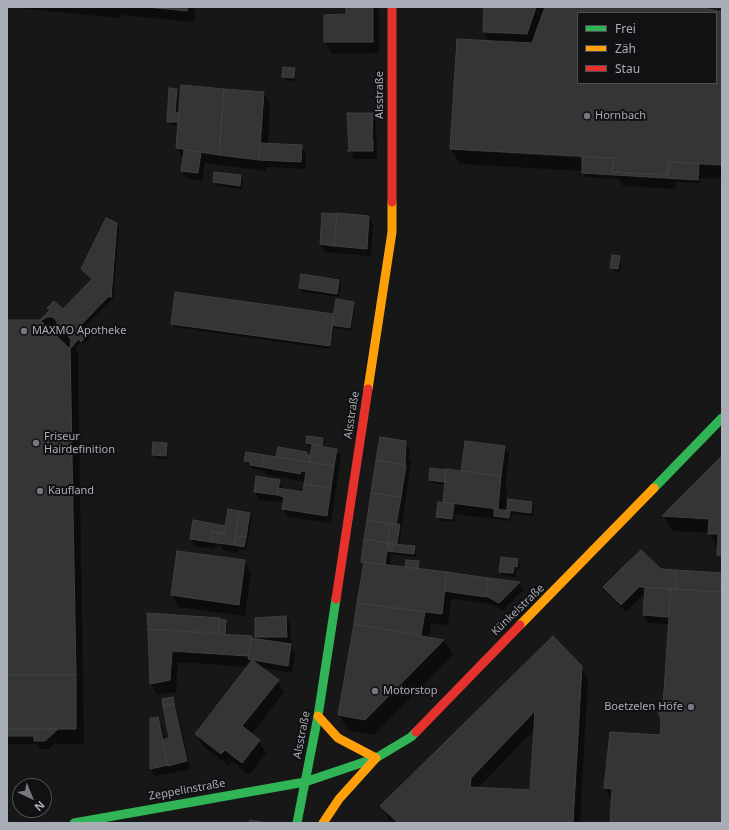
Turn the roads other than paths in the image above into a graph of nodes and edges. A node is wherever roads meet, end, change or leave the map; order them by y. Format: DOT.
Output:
graph roads {
  1 [pos="392,7"];
  2 [pos="722,418"];
  3 [pos="318,716"];
  4 [pos="376,758"];
  5 [pos="305,782"];
  6 [pos="74,823"];
  7 [pos="297,823"];
  8 [pos="323,823"];
  1 -- 3 [label="street, Alsstraße"];
  2 -- 4 [label="street, Künkelstraße"];
  3 -- 4 [label="street"];
  3 -- 5 [label="street, Alsstraße"];
  4 -- 5 [label="street, Künkelstraße"];
  4 -- 8 [label="street"];
  5 -- 6 [label="street, Zeppelinstraße"];
  5 -- 7 [label="street, Alsstraße"];
}
